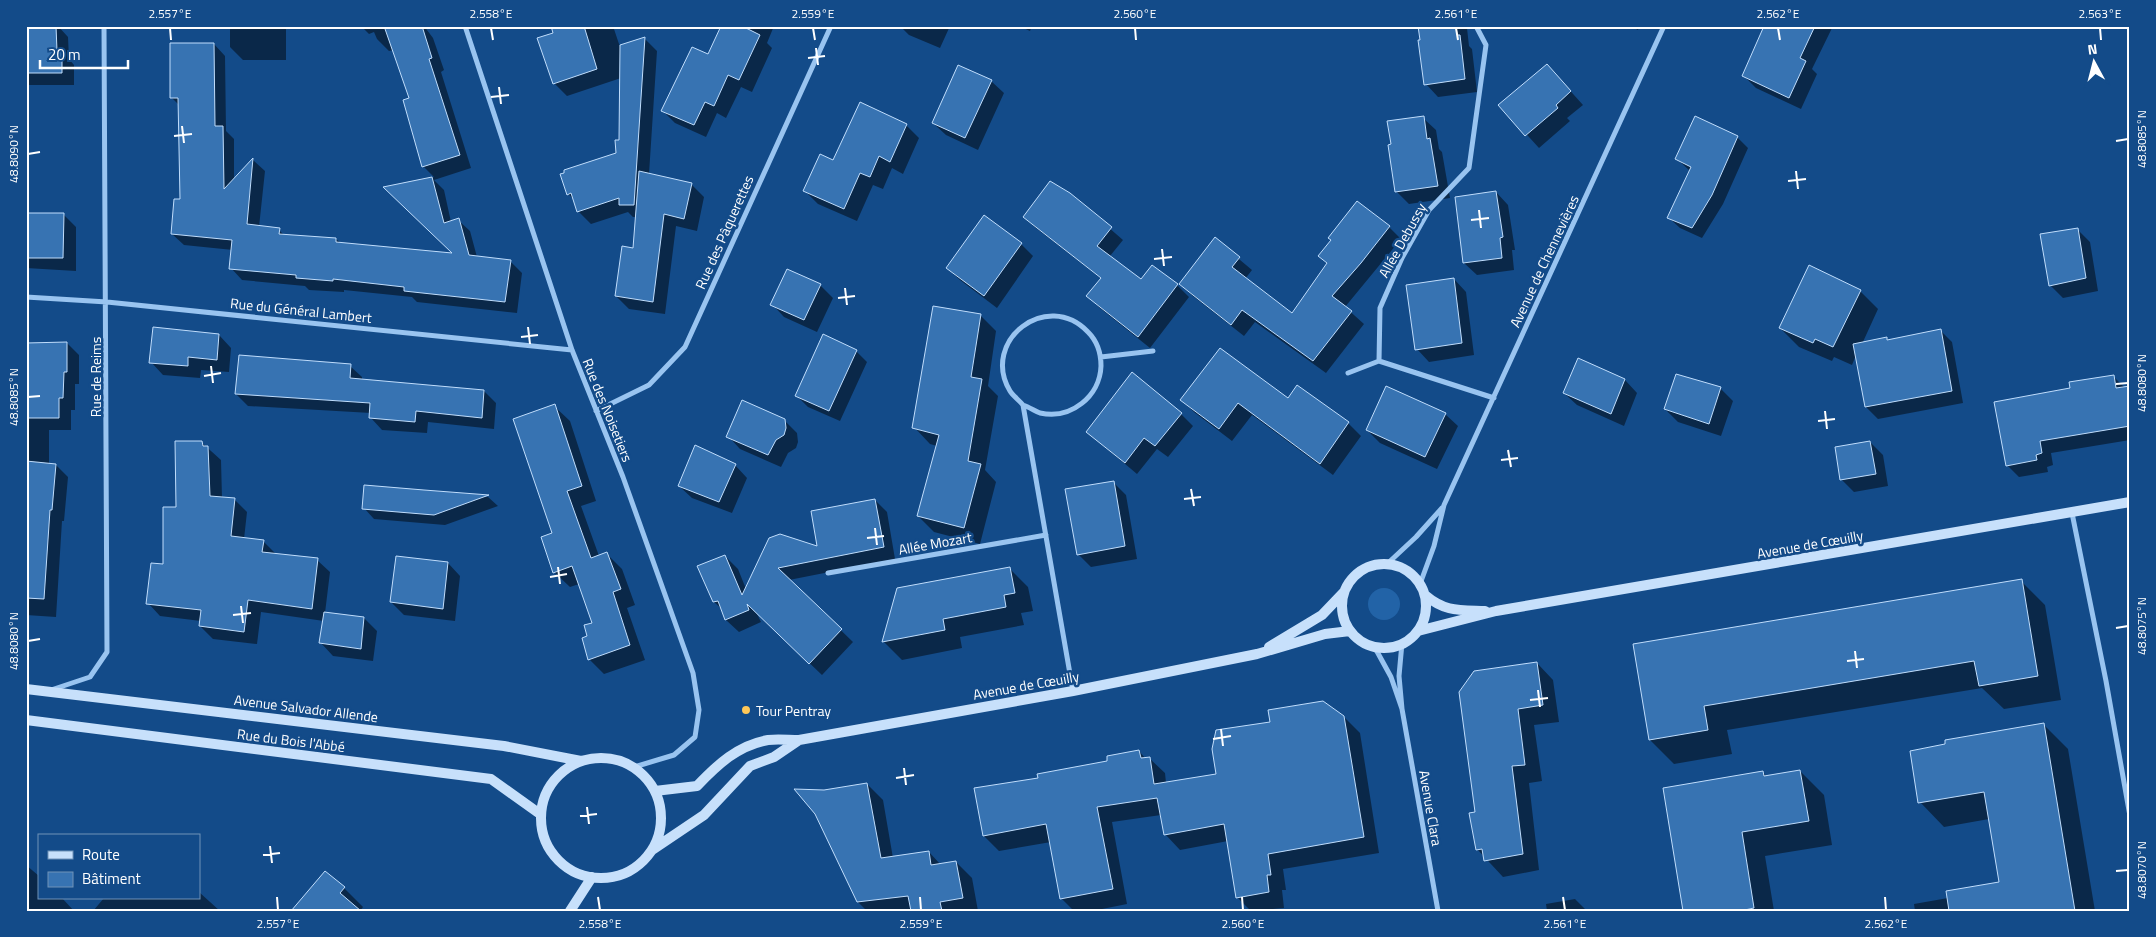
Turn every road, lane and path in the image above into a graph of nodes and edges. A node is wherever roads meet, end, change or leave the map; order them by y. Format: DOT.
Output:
graph roads {
  1 [pos="104,26"];
  2 [pos="465,26"];
  3 [pos="831,26"];
  4 [pos="1476,26"];
  5 [pos="1664,26"];
  6 [pos="26,297"];
  7 [pos="107,302"];
  8 [pos="572,350"];
  9 [pos="1153,351"];
  10 [pos="1101,357"];
  11 [pos="1379,361"];
  12 [pos="1348,373"];
  13 [pos="1494,398"];
  14 [pos="1023,404"];
  15 [pos="596,411"];
  16 [pos="2130,502"];
  17 [pos="1444,505"];
  18 [pos="2072,513"];
  19 [pos="1046,535"];
  20 [pos="1387,564"];
  21 [pos="828,573"];
  22 [pos="1420,584"];
  23 [pos="1344,592"];
  24 [pos="1424,595"];
  25 [pos="1496,611"];
  26 [pos="1350,631"];
  27 [pos="1418,631"];
  28 [pos="1402,643"];
  29 [pos="1374,646"];
  30 [pos="1258,654"];
  31 [pos="26,689"];
  32 [pos="47,691"];
  33 [pos="1073,691"];
  34 [pos="1402,709"];
  35 [pos="26,720"];
  36 [pos="799,740"];
  37 [pos="582,761"];
  38 [pos="634,767"];
  39 [pos="655,791"];
  40 [pos="540,814"];
  41 [pos="2130,816"];
  42 [pos="652,850"];
  43 [pos="592,877"];
  44 [pos="570,911"];
  45 [pos="1438,911"];
  1 -- 7 [label="street, Rue de Reims"];
  2 -- 8 [label="street, Rue des Noisetiers"];
  3 -- 15 [label="street, Rue des Pâquerettes"];
  4 -- 11 [label="street, Allée Debussy"];
  5 -- 13 [label="street, Avenue de Chennevières"];
  6 -- 7 [label="street, Rue du Général Lambert"];
  7 -- 8 [label="street, Rue du Général Lambert"];
  7 -- 32 [label="street, Rue de Reims"];
  8 -- 15 [label="street, Rue des Noisetiers"];
  9 -- 10 [label="street"];
  10 -- 14 [label="street"];
  10 -- 14 [label="street"];
  11 -- 12 [label="street"];
  11 -- 13 [label="street"];
  13 -- 17 [label="street, Avenue de Chennevières"];
  14 -- 19 [label="street"];
  15 -- 38 [label="street, Rue des Noisetiers"];
  16 -- 18 [label="street, Avenue de Cœuilly"];
  17 -- 20 [label="street, Avenue de Chennevières"];
  17 -- 22 [label="street, Avenue de Chennevières"];
  18 -- 25 [label="street, Avenue de Cœuilly"];
  18 -- 41 [label="street"];
  19 -- 21 [label="street, Allée Mozart"];
  19 -- 33 [label="street"];
  20 -- 22 [label="street"];
  20 -- 23 [label="street"];
  22 -- 24 [label="street"];
  23 -- 26 [label="street"];
  23 -- 30 [label="street, Avenue de Cœuilly"];
  24 -- 25 [label="street, Avenue de Cœuilly"];
  24 -- 27 [label="street"];
  25 -- 27 [label="street, Avenue de Cœuilly"];
  26 -- 29 [label="street"];
  26 -- 30 [label="street, Avenue de Cœuilly"];
  27 -- 28 [label="street"];
  28 -- 29 [label="street"];
  28 -- 34 [label="street, Avenue Clara"];
  29 -- 34 [label="street, Avenue Clara"];
  30 -- 33 [label="street, Avenue de Cœuilly"];
  31 -- 32 [label="street, Avenue Salvador Allende"];
  32 -- 37 [label="street, Avenue Salvador Allende"];
  33 -- 36 [label="street, Avenue de Cœuilly"];
  34 -- 45 [label="street, Avenue Clara"];
  35 -- 40 [label="street, Rue du Bois l'Abbé"];
  36 -- 39 [label="street, Avenue de Cœuilly"];
  36 -- 42 [label="street, Avenue de Cœuilly"];
  37 -- 38 [label="street"];
  37 -- 40 [label="street"];
  38 -- 39 [label="street"];
  39 -- 42 [label="street"];
  40 -- 43 [label="street"];
  42 -- 43 [label="street"];
  43 -- 44 [label="street"];
}
